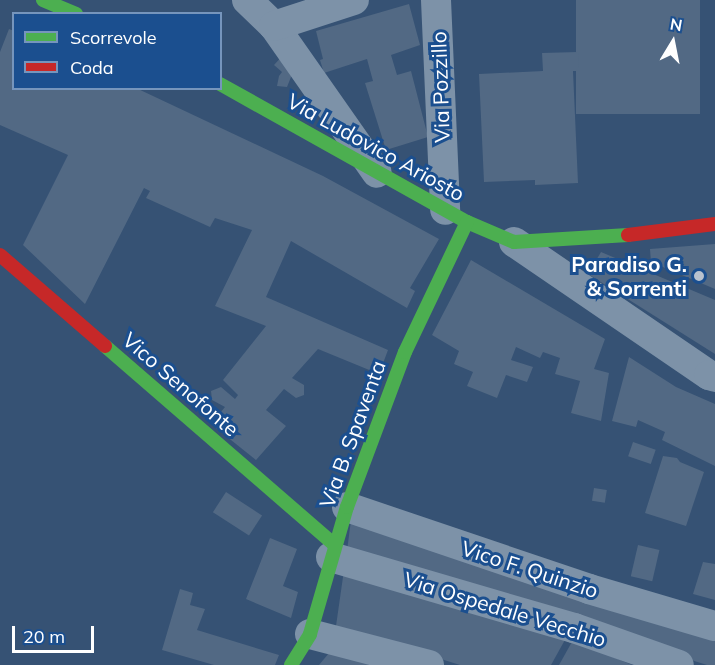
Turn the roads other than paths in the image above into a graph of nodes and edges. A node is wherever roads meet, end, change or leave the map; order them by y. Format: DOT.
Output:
graph roads {
  1 [pos="43,0"];
  2 [pos="247,0"];
  3 [pos="354,0"];
  4 [pos="436,0"];
  5 [pos="71,12"];
  6 [pos="274,26"];
  7 [pos="222,85"];
  8 [pos="377,173"];
  9 [pos="456,216"];
  10 [pos="715,224"];
  11 [pos="514,242"];
  12 [pos="0,255"];
  13 [pos="715,377"];
  14 [pos="347,507"];
  15 [pos="333,551"];
  16 [pos="715,626"];
  17 [pos="310,634"];
  18 [pos="291,665"];
  19 [pos="429,665"];
  20 [pos="679,665"];
  1 -- 5 [label="street"];
  2 -- 6 [label="street"];
  3 -- 6 [label="street"];
  4 -- 9 [label="street, Via Pozzillo"];
  6 -- 8 [label="street"];
  7 -- 8 [label="street, Via Ludovico Ariosto"];
  8 -- 9 [label="street, Via Ludovico Ariosto"];
  9 -- 11 [label="street, Via Ludovico Ariosto"];
  9 -- 14 [label="street, Via B. Spaventa"];
  10 -- 11 [label="street"];
  11 -- 13 [label="street"];
  12 -- 15 [label="street, Vico Senofonte"];
  14 -- 15 [label="street, Via B. Spaventa"];
  14 -- 16 [label="street, Vico F. Quinzio"];
  15 -- 17 [label="street, Via B. Spaventa"];
  15 -- 20 [label="street, Via Ospedale Vecchio"];
  17 -- 18 [label="street, Via B. Spaventa"];
  17 -- 19 [label="street"];
}
